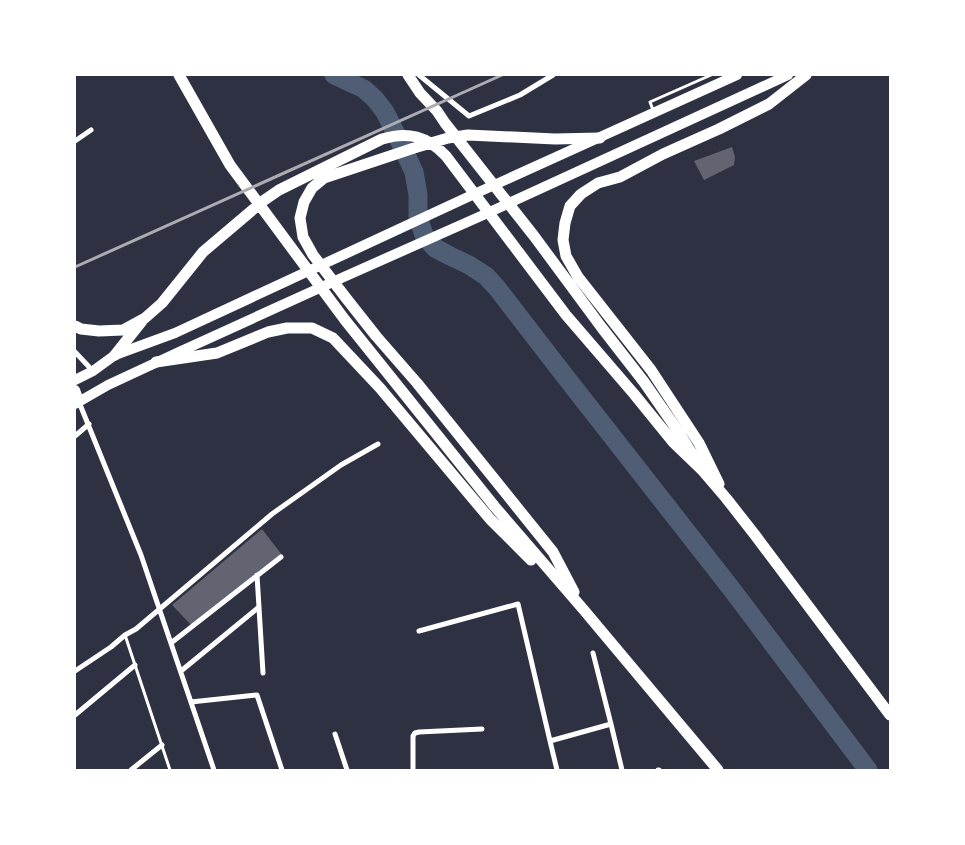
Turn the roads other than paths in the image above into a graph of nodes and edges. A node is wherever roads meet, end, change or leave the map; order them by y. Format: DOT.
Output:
graph roads {
  1 [pos="179,75"];
  2 [pos="408,75"];
  3 [pos="419,75"];
  4 [pos="553,75"];
  5 [pos="711,75"];
  6 [pos="737,75"];
  7 [pos="788,75"];
  8 [pos="806,75"];
  9 [pos="654,113"];
  10 [pos="91,130"];
  11 [pos="600,138"];
  12 [pos="75,141"];
  13 [pos="145,318"];
  14 [pos="75,326"];
  15 [pos="75,352"];
  16 [pos="115,355"];
  17 [pos="156,362"];
  18 [pos="93,371"];
  19 [pos="75,380"];
  20 [pos="75,390"];
  21 [pos="77,402"];
  22 [pos="89,424"];
  23 [pos="75,436"];
  24 [pos="378,444"];
  25 [pos="702,470"];
  26 [pos="726,498"];
  27 [pos="281,557"];
  28 [pos="257,575"];
  29 [pos="259,607"];
  30 [pos="160,609"];
  31 [pos="583,610"];
  32 [pos="419,631"];
  33 [pos="125,635"];
  34 [pos="171,644"];
  35 [pos="593,653"];
  36 [pos="135,665"];
  37 [pos="75,670"];
  38 [pos="180,671"];
  39 [pos="263,673"];
  40 [pos="191,702"];
  41 [pos="890,715"];
  42 [pos="75,716"];
  43 [pos="611,724"];
  44 [pos="482,729"];
  45 [pos="335,734"];
  46 [pos="550,741"];
  47 [pos="162,745"];
  48 [pos="131,770"];
  49 [pos="170,770"];
  50 [pos="214,770"];
  51 [pos="282,770"];
  52 [pos="348,770"];
  53 [pos="413,770"];
  54 [pos="557,770"];
  55 [pos="622,770"];
  56 [pos="718,770"];
  1 -- 31 [label="highway"];
  2 -- 25 [label="highway"];
  3 -- 4 [label="street"];
  5 -- 9 [label="lane"];
  6 -- 9 [label="highway"];
  7 -- 17 [label="highway"];
  8 -- 26 [label="highway"];
  9 -- 11 [label="highway"];
  10 -- 12 [label="street"];
  11 -- 16 [label="highway"];
  11 -- 31 [label="highway"];
  13 -- 14 [label="highway"];
  13 -- 16 [label="highway"];
  13 -- 25 [label="highway"];
  15 -- 18 [label="street"];
  16 -- 18 [label="highway"];
  17 -- 21 [label="highway"];
  17 -- 31 [label="highway"];
  18 -- 19 [label="highway"];
  20 -- 21 [label="highway"];
  21 -- 22 [label="street"];
  22 -- 23 [label="street"];
  22 -- 30 [label="street"];
  24 -- 30 [label="street"];
  25 -- 26 [label="highway"];
  26 -- 41 [label="highway"];
  27 -- 28 [label="street"];
  28 -- 29 [label="street"];
  28 -- 34 [label="street"];
  29 -- 38 [label="street"];
  29 -- 39 [label="street"];
  30 -- 33 [label="street"];
  30 -- 34 [label="street"];
  31 -- 56 [label="highway"];
  32 -- 46 [label="street"];
  33 -- 36 [label="lane"];
  33 -- 37 [label="street"];
  34 -- 38 [label="street"];
  35 -- 43 [label="street"];
  36 -- 42 [label="street"];
  36 -- 47 [label="lane"];
  38 -- 40 [label="street"];
  40 -- 50 [label="street"];
  40 -- 51 [label="street"];
  43 -- 46 [label="street"];
  43 -- 55 [label="street"];
  44 -- 53 [label="street"];
  45 -- 52 [label="street"];
  46 -- 54 [label="street"];
  47 -- 48 [label="street"];
  47 -- 49 [label="lane"];
}
